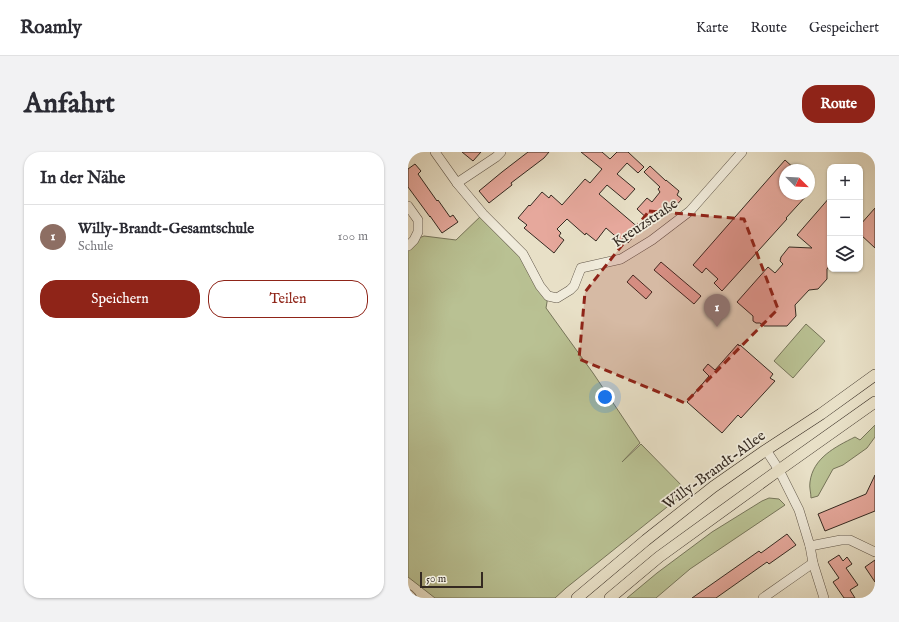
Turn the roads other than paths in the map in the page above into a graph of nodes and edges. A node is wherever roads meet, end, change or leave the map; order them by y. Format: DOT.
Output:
graph roads {
  1 [pos="434,152"];
  2 [pos="501,152"];
  3 [pos="742,152"];
  4 [pos="457,183"];
  5 [pos="408,206"];
  6 [pos="408,246"];
  7 [pos="875,375"];
  8 [pos="875,402"];
  9 [pos="766,450"];
  10 [pos="778,470"];
  11 [pos="810,546"];
  12 [pos="875,552"];
  13 [pos="813,563"];
  14 [pos="408,595"];
  15 [pos="411,598"];
  16 [pos="577,598"];
  17 [pos="610,598"];
  18 [pos="763,598"];
  19 [pos="824,598"];
  1 -- 4 [label="street, Kreuzstraße"];
  2 -- 4 [label="street"];
  3 -- 4 [label="street, Kreuzstraße"];
  5 -- 6 [label="street"];
  7 -- 9 [label="main road, Willy-Brandt-Allee"];
  8 -- 10 [label="main road"];
  9 -- 10 [label="street"];
  9 -- 16 [label="main road, Willy-Brandt-Allee"];
  10 -- 11 [label="street"];
  10 -- 17 [label="main road"];
  11 -- 12 [label="street"];
  11 -- 13 [label="street"];
  13 -- 18 [label="street"];
  13 -- 19 [label="street"];
  14 -- 15 [label="main road"];
}
